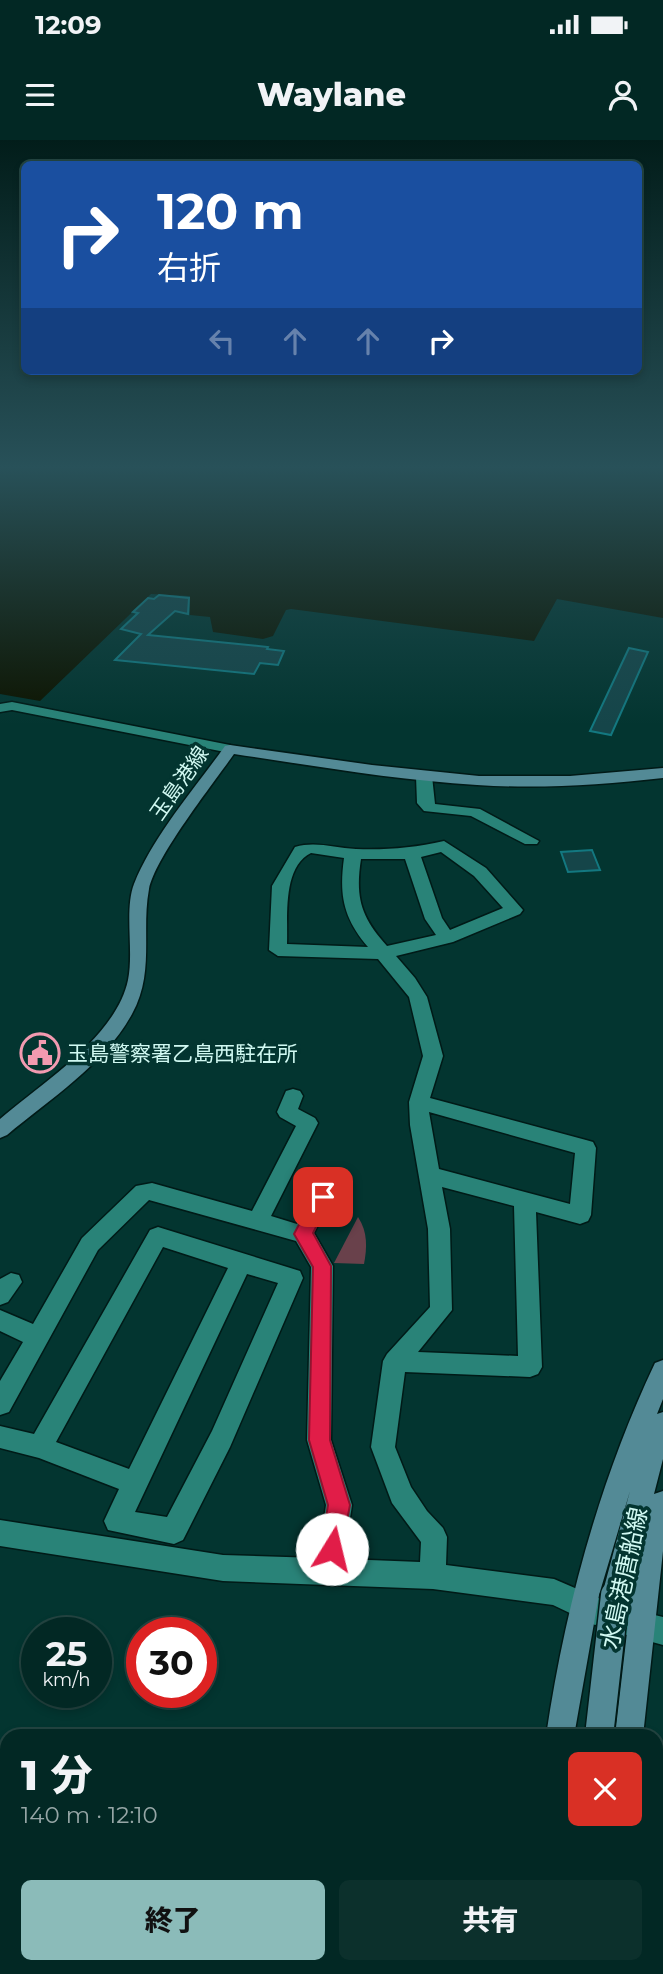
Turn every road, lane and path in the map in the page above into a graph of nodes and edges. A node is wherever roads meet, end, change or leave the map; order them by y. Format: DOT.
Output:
graph roads {
  1 [pos="0,708"];
  2 [pos="230,749"];
  3 [pos="663,772"];
  4 [pos="424,776"];
  5 [pos="531,841"];
  6 [pos="354,854"];
  7 [pos="412,854"];
  8 [pos="447,938"];
  9 [pos="383,953"];
  10 [pos="293,1096"];
  11 [pos="419,1102"];
  12 [pos="0,1130"];
  13 [pos="429,1175"];
  14 [pos="332,1178"];
  15 [pos="525,1201"];
  16 [pos="257,1220"];
  17 [pos="303,1234"];
  18 [pos="241,1263"];
  19 [pos="0,1320"];
  20 [pos="38,1338"];
  21 [pos="395,1361"];
  22 [pos="663,1370"];
  23 [pos="0,1404"];
  24 [pos="663,1423"];
  25 [pos="0,1437"];
  26 [pos="40,1447"];
  27 [pos="133,1483"];
  28 [pos="663,1503"];
  29 [pos="0,1533"];
  30 [pos="329,1572"];
  31 [pos="433,1576"];
  32 [pos="583,1608"];
  33 [pos="652,1628"];
  34 [pos="561,1729"];
  35 [pos="600,1729"];
  36 [pos="630,1729"];
  1 -- 2 [label="street"];
  2 -- 4 [label="main road, 玉島港線"];
  2 -- 12 [label="main road, 玉島港線"];
  3 -- 4 [label="main road, 玉島港線"];
  4 -- 5 [label="street"];
  6 -- 7 [label="street"];
  6 -- 9 [label="street"];
  6 -- 9 [label="street"];
  7 -- 8 [label="street"];
  7 -- 8 [label="street"];
  8 -- 9 [label="street"];
  9 -- 11 [label="street"];
  10 -- 16 [label="street"];
  11 -- 13 [label="street"];
  11 -- 15 [label="street"];
  13 -- 15 [label="street"];
  13 -- 21 [label="street"];
  14 -- 17 [label="street"];
  15 -- 21 [label="street"];
  16 -- 17 [label="street"];
  16 -- 20 [label="street"];
  17 -- 30 [label="street"];
  18 -- 26 [label="street"];
  18 -- 27 [label="street"];
  18 -- 27 [label="street"];
  19 -- 20 [label="street"];
  20 -- 23 [label="street"];
  21 -- 31 [label="street"];
  22 -- 32 [label="main road"];
  24 -- 35 [label="main road, 水島港唐船線, bridge"];
  25 -- 26 [label="street"];
  26 -- 27 [label="street"];
  28 -- 33 [label="main road"];
  29 -- 30 [label="street"];
  30 -- 31 [label="street"];
  31 -- 32 [label="street"];
  32 -- 33 [label="street"];
  32 -- 34 [label="main road"];
  33 -- 36 [label="main road"];
}
